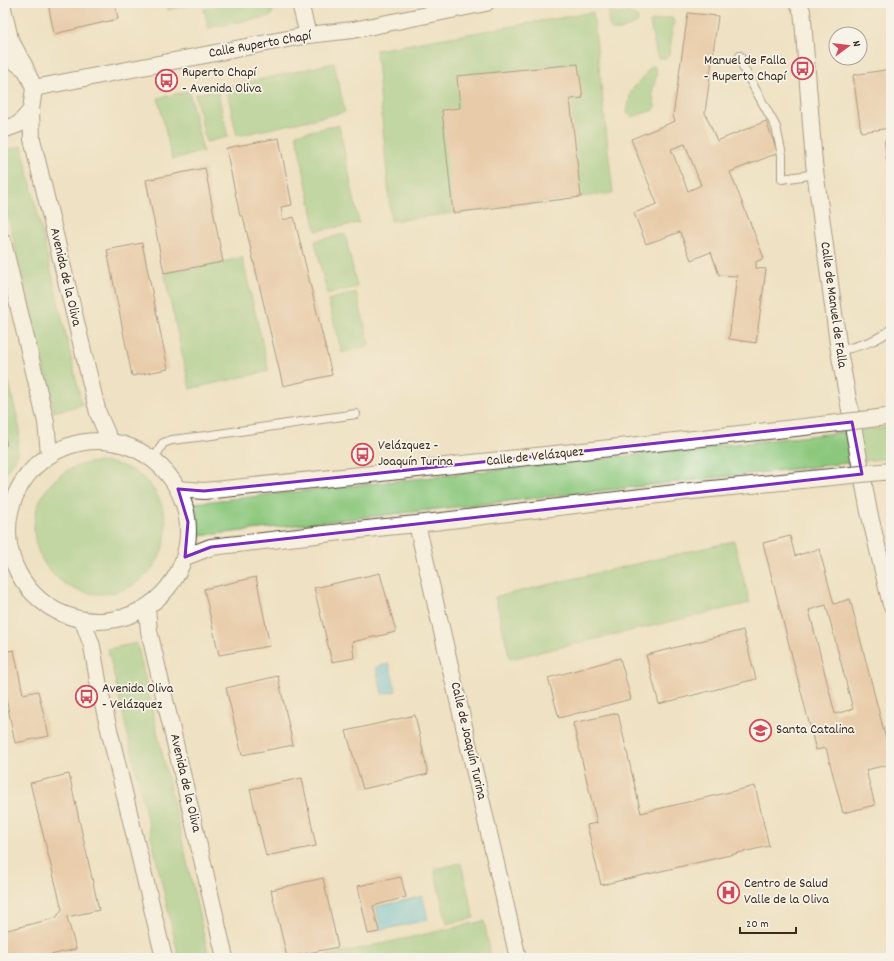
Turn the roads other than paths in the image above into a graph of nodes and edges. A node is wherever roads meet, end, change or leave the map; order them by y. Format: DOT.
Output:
graph roads {
  1 [pos="300,3"];
  2 [pos="486,3"];
  3 [pos="801,6"];
  4 [pos="3,8"];
  5 [pos="308,36"];
  6 [pos="740,56"];
  7 [pos="3,58"];
  8 [pos="26,70"];
  9 [pos="34,88"];
  10 [pos="31,110"];
  11 [pos="3,130"];
  12 [pos="889,142"];
  13 [pos="891,160"];
  14 [pos="816,174"];
  15 [pos="3,242"];
  16 [pos="891,329"];
  17 [pos="839,352"];
  18 [pos="356,414"];
  19 [pos="888,417"];
  20 [pos="110,441"];
  21 [pos="49,454"];
  22 [pos="153,461"];
  23 [pos="891,471"];
  24 [pos="178,489"];
  25 [pos="417,524"];
  26 [pos="5,539"];
  27 [pos="185,556"];
  28 [pos="891,605"];
  29 [pos="147,608"];
  30 [pos="83,621"];
  31 [pos="164,958"];
  32 [pos="225,958"];
  33 [pos="518,958"];
  1 -- 5 [label="street"];
  2 -- 5 [label="street, Calle Ruperto Chapí"];
  3 -- 14 [label="street, Calle de Manuel de Falla"];
  4 -- 8 [label="street"];
  5 -- 9 [label="street, Calle Ruperto Chapí"];
  6 -- 14 [label="lane"];
  7 -- 8 [label="street"];
  8 -- 9 [label="street"];
  9 -- 10 [label="street, Avenida de la Oliva"];
  10 -- 11 [label="street"];
  10 -- 20 [label="street, Avenida de la Oliva"];
  12 -- 13 [label="lane"];
  14 -- 17 [label="street, Calle de Manuel de Falla"];
  15 -- 21 [label="street"];
  16 -- 17 [label="lane"];
  17 -- 28 [label="street, Calle de Manuel de Falla"];
  18 -- 22 [label="lane"];
  19 -- 24 [label="street, Calle de Velázquez, bridge"];
  20 -- 21 [label="street"];
  20 -- 22 [label="street"];
  21 -- 26 [label="street"];
  22 -- 24 [label="street"];
  23 -- 25 [label="street, bridge"];
  24 -- 27 [label="street"];
  25 -- 27 [label="street"];
  25 -- 33 [label="street, Calle de Joaquín Turina"];
  26 -- 30 [label="street"];
  27 -- 29 [label="street"];
  29 -- 30 [label="street"];
  29 -- 32 [label="street, Avenida de la Oliva"];
  30 -- 31 [label="street"];
}
